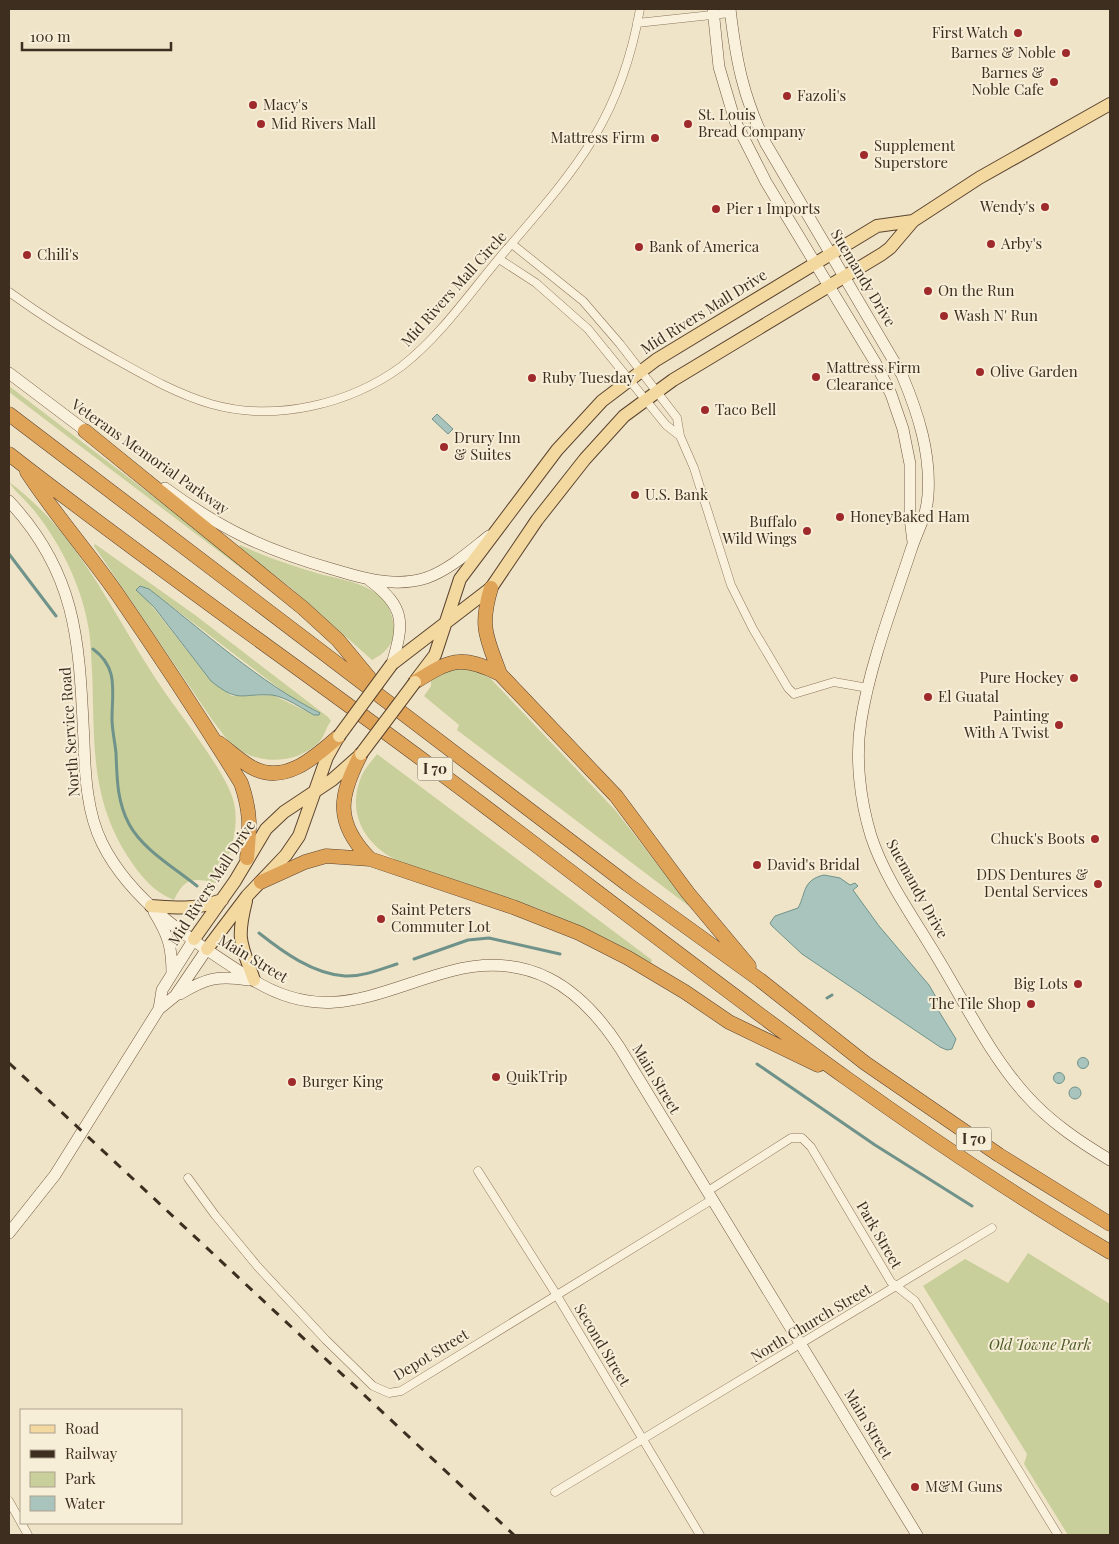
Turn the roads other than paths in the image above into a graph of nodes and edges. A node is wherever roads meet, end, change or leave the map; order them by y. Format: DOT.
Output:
graph roads {
  1 [pos="640,9"];
  2 [pos="730,11"];
  3 [pos="713,12"];
  4 [pos="637,23"];
  5 [pos="1110,104"];
  6 [pos="913,221"];
  7 [pos="512,244"];
  8 [pos="831,254"];
  9 [pos="499,259"];
  10 [pos="815,264"];
  11 [pos="845,277"];
  12 [pos="829,286"];
  13 [pos="9,292"];
  14 [pos="642,371"];
  15 [pos="9,373"];
  16 [pos="628,380"];
  17 [pos="658,391"];
  18 [pos="645,401"];
  19 [pos="9,414"];
  20 [pos="86,431"];
  21 [pos="680,436"];
  22 [pos="9,454"];
  23 [pos="21,463"];
  24 [pos="9,501"];
  25 [pos="494,533"];
  26 [pos="913,542"];
  27 [pos="367,580"];
  28 [pos="491,588"];
  29 [pos="445,623"];
  30 [pos="392,664"];
  31 [pos="500,674"];
  32 [pos="415,682"];
  33 [pos="868,688"];
  34 [pos="391,705"];
  35 [pos="339,736"];
  36 [pos="214,740"];
  37 [pos="361,754"];
  38 [pos="314,791"];
  39 [pos="247,858"];
  40 [pos="370,859"];
  41 [pos="261,882"];
  42 [pos="247,896"];
  43 [pos="222,900"];
  44 [pos="151,906"];
  45 [pos="194,940"];
  46 [pos="207,948"];
  47 [pos="172,974"];
  48 [pos="254,980"];
  49 [pos="760,980"];
  50 [pos="175,996"];
  51 [pos="159,1009"];
  52 [pos="846,1078"];
  53 [pos="1108,1157"];
  54 [pos="478,1171"];
  55 [pos="188,1178"];
  56 [pos="710,1195"];
  57 [pos="1110,1224"];
  58 [pos="992,1228"];
  59 [pos="9,1234"];
  60 [pos="1110,1252"];
  61 [pos="897,1287"];
  62 [pos="556,1294"];
  63 [pos="801,1345"];
  64 [pos="642,1438"];
  65 [pos="556,1492"];
  66 [pos="9,1501"];
  67 [pos="20,1521"];
  68 [pos="22,1524"];
  69 [pos="914,1534"];
  70 [pos="28,1535"];
  71 [pos="700,1535"];
  72 [pos="1058,1535"];
  1 -- 4 [label="street, Mid Rivers Mall Circle"];
  2 -- 3 [label="street"];
  2 -- 8 [label="street, Suemandy Drive"];
  3 -- 4 [label="street"];
  3 -- 10 [label="street, Suemandy Drive"];
  4 -- 7 [label="street, Mid Rivers Mall Circle"];
  5 -- 6 [label="main road, Mid Rivers Mall Drive"];
  6 -- 8 [label="main road, Mid Rivers Mall Drive"];
  6 -- 11 [label="main road, Mid Rivers Mall Drive"];
  7 -- 9 [label="street, Mid Rivers Mall Circle"];
  7 -- 14 [label="street"];
  8 -- 10 [label="main road, Mid Rivers Mall Drive"];
  8 -- 11 [label="street, Suemandy Drive"];
  9 -- 13 [label="street, Mid Rivers Mall Circle"];
  9 -- 16 [label="street"];
  10 -- 12 [label="street, Suemandy Drive"];
  10 -- 14 [label="main road, Mid Rivers Mall Drive"];
  11 -- 12 [label="main road, Mid Rivers Mall Drive"];
  11 -- 26 [label="street, Suemandy Drive"];
  12 -- 17 [label="main road, Mid Rivers Mall Drive"];
  12 -- 26 [label="street, Suemandy Drive"];
  14 -- 16 [label="main road, Mid Rivers Mall Drive"];
  14 -- 17 [label="street"];
  15 -- 20 [label="street, Veterans Memorial Parkway"];
  16 -- 18 [label="street"];
  16 -- 25 [label="main road, Mid Rivers Mall Drive"];
  17 -- 18 [label="main road, Mid Rivers Mall Drive"];
  17 -- 21 [label="street"];
  18 -- 21 [label="street"];
  18 -- 28 [label="main road, Mid Rivers Mall Drive"];
  19 -- 34 [label="highway, I 70"];
  20 -- 27 [label="street, Veterans Memorial Parkway"];
  20 -- 34 [label="highway"];
  21 -- 33 [label="street"];
  22 -- 23 [label="highway, I 70"];
  23 -- 36 [label="highway"];
  23 -- 52 [label="highway, I 70"];
  24 -- 44 [label="street, North Service Road"];
  25 -- 27 [label="street, Veterans Memorial Parkway"];
  25 -- 29 [label="main road, Mid Rivers Mall Drive"];
  26 -- 33 [label="street, Suemandy Drive"];
  27 -- 30 [label="street, Veterans Memorial Parkway"];
  28 -- 29 [label="main road, Mid Rivers Mall Drive"];
  28 -- 31 [label="highway"];
  29 -- 30 [label="main road, Mid Rivers Mall Drive"];
  29 -- 32 [label="main road, Mid Rivers Mall Drive"];
  30 -- 35 [label="main road, Mid Rivers Mall Drive, bridge"];
  31 -- 32 [label="highway"];
  31 -- 49 [label="highway"];
  32 -- 37 [label="main road, Mid Rivers Mall Drive, bridge"];
  33 -- 53 [label="street, Suemandy Drive"];
  34 -- 49 [label="highway, I 70"];
  35 -- 36 [label="highway"];
  35 -- 38 [label="main road, Mid Rivers Mall Drive"];
  36 -- 39 [label="highway"];
  37 -- 38 [label="main road, Mid Rivers Mall Drive"];
  37 -- 40 [label="highway"];
  38 -- 39 [label="main road, Mid Rivers Mall Drive"];
  38 -- 41 [label="main road, Mid Rivers Mall Drive"];
  39 -- 43 [label="main road, Mid Rivers Mall Drive"];
  40 -- 41 [label="highway"];
  40 -- 52 [label="highway"];
  41 -- 42 [label="main road, Mid Rivers Mall Drive"];
  42 -- 46 [label="main road, Mid Rivers Mall Drive"];
  42 -- 48 [label="main road"];
  43 -- 44 [label="main road"];
  43 -- 45 [label="main road, Mid Rivers Mall Drive"];
  44 -- 45 [label="street, North Service Road"];
  44 -- 47 [label="street"];
  45 -- 46 [label="street, Main Street"];
  45 -- 47 [label="street, Mid Rivers Mall Drive"];
  46 -- 48 [label="street, Main Street"];
  46 -- 50 [label="street, Mid Rivers Mall Drive"];
  47 -- 51 [label="street, Mid Rivers Mall Drive"];
  48 -- 50 [label="street"];
  48 -- 56 [label="street, Main Street"];
  49 -- 57 [label="highway, I 70"];
  50 -- 51 [label="street, Mid Rivers Mall Drive"];
  51 -- 59 [label="street, Mid Rivers Mall Drive"];
  52 -- 60 [label="highway, I 70"];
  54 -- 62 [label="street, Second Street"];
  55 -- 62 [label="street, Depot Street"];
  56 -- 61 [label="street, Park Street"];
  56 -- 62 [label="street, Depot Street"];
  56 -- 63 [label="street, Main Street"];
  58 -- 61 [label="street, North Church Street"];
  61 -- 63 [label="street, North Church Street"];
  61 -- 72 [label="street, Park Street"];
  62 -- 64 [label="street, Second Street"];
  63 -- 64 [label="street, North Church Street"];
  63 -- 69 [label="street, Main Street"];
  64 -- 65 [label="street, North Church Street"];
  64 -- 71 [label="street, Second Street"];
  66 -- 67 [label="street"];
  68 -- 70 [label="street"];
}
